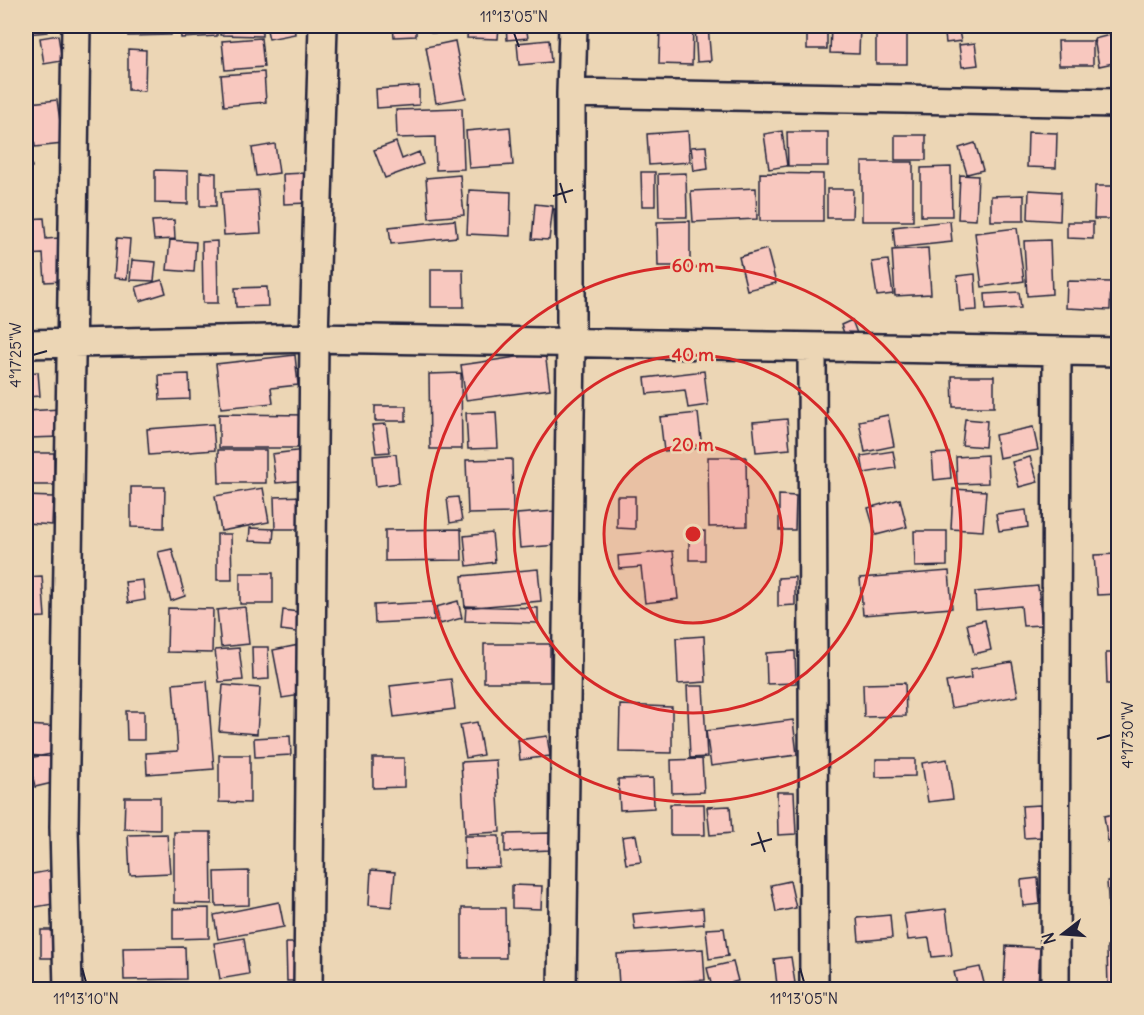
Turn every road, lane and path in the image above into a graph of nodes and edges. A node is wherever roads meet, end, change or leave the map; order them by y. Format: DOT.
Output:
graph roads {
  1 [pos="76,26"];
  2 [pos="323,26"];
  3 [pos="573,26"];
  4 [pos="571,93"];
  5 [pos="1119,103"];
  6 [pos="315,338"];
  7 [pos="72,342"];
  8 [pos="571,342"];
  9 [pos="26,344"];
  10 [pos="812,346"];
  11 [pos="1057,351"];
  12 [pos="1119,352"];
  13 [pos="68,990"];
  14 [pos="308,990"];
  15 [pos="562,990"];
  16 [pos="814,990"];
  17 [pos="1055,990"];
  1 -- 7 [label="street"];
  2 -- 6 [label="street"];
  3 -- 4 [label="street"];
  4 -- 5 [label="street"];
  4 -- 8 [label="street"];
  6 -- 7 [label="street"];
  6 -- 8 [label="street"];
  6 -- 14 [label="street"];
  7 -- 9 [label="street"];
  7 -- 13 [label="street"];
  8 -- 10 [label="street"];
  8 -- 15 [label="street"];
  10 -- 11 [label="street"];
  10 -- 16 [label="street"];
  11 -- 12 [label="street"];
  11 -- 17 [label="street"];
}
